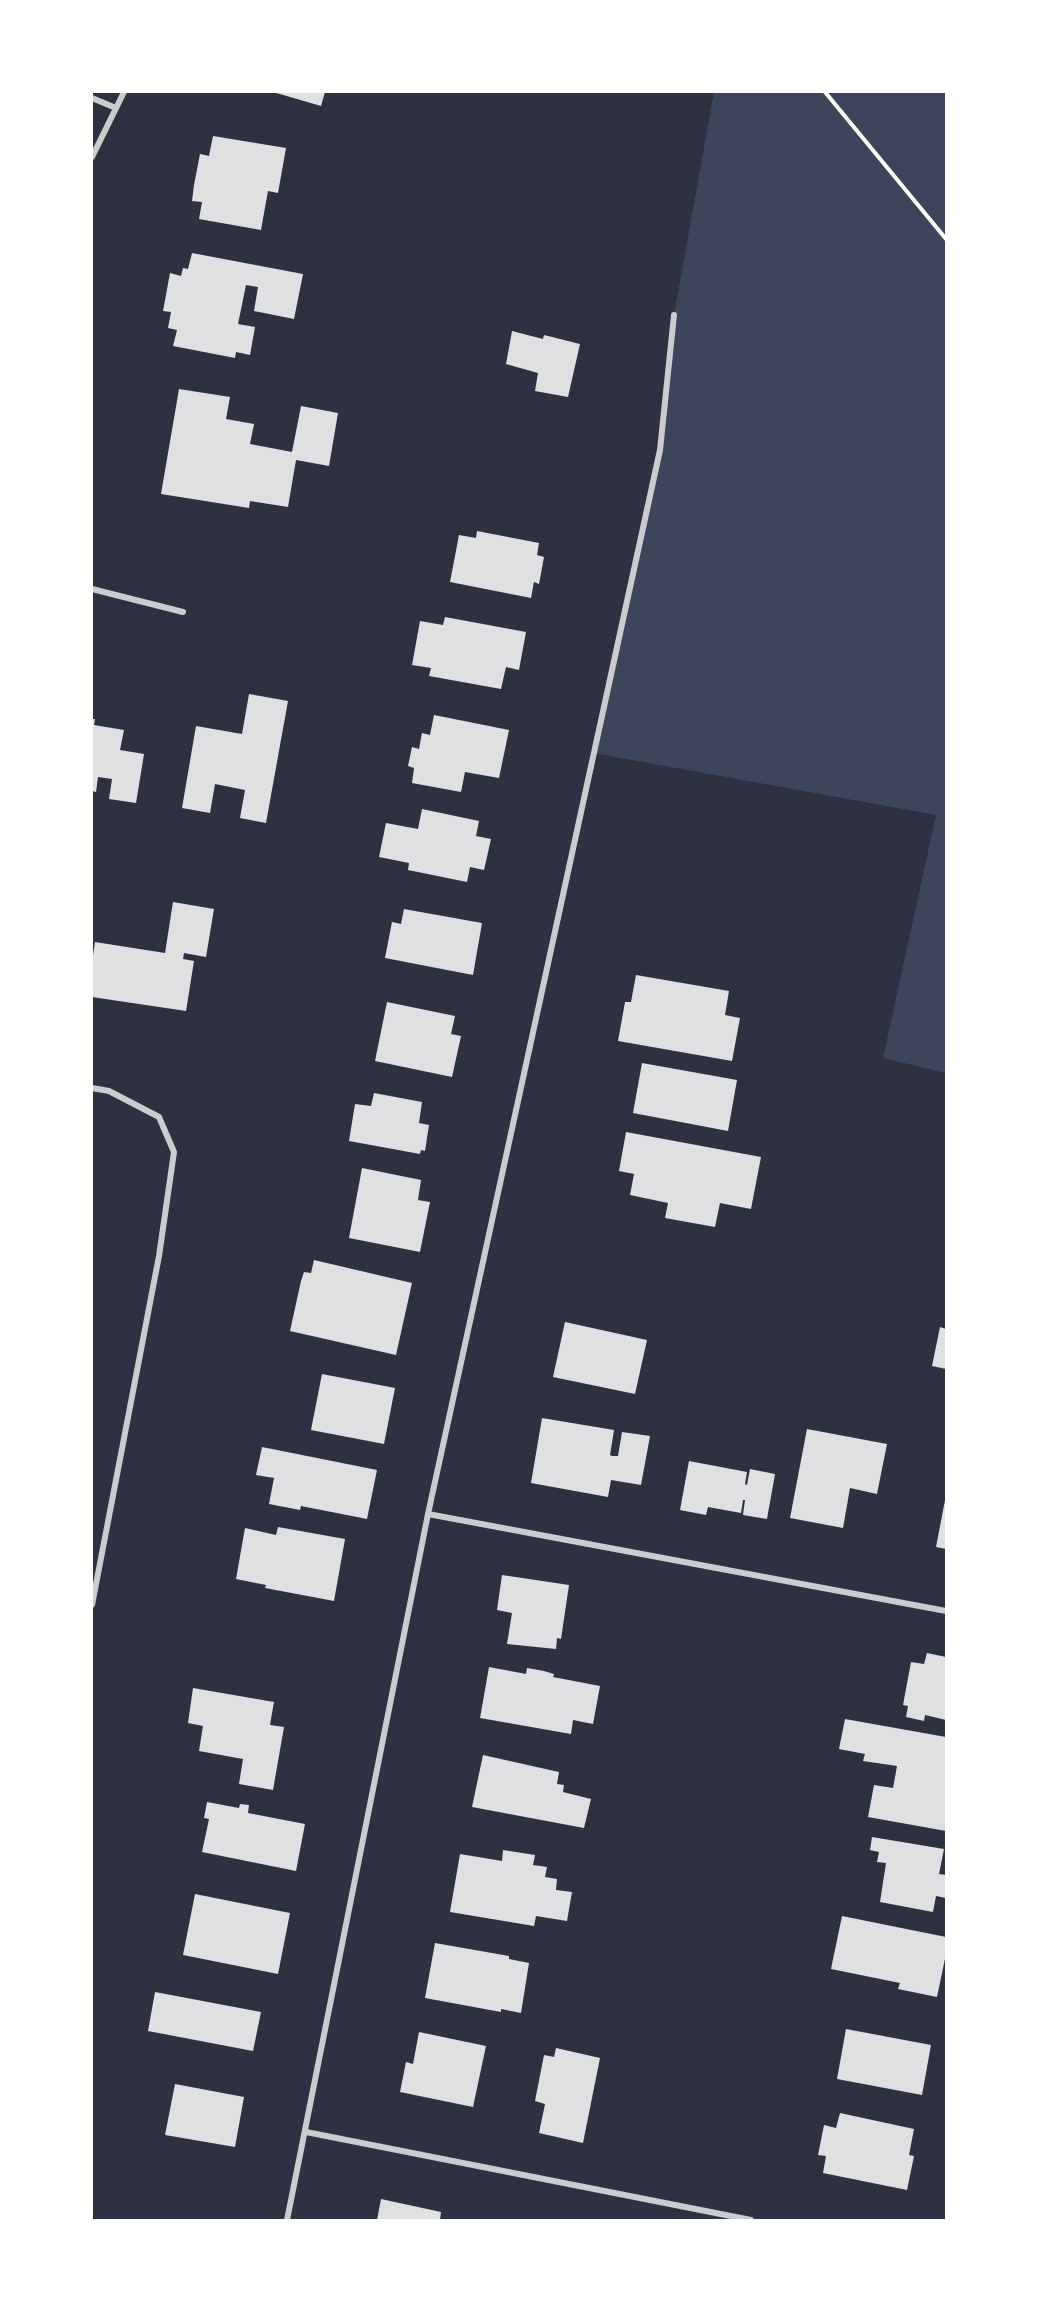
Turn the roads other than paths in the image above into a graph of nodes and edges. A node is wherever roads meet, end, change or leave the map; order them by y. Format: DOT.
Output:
graph roads {
  1 [pos="124,92"];
  2 [pos="92,98"];
  3 [pos="116,108"];
  4 [pos="92,157"];
  5 [pos="674,315"];
  6 [pos="92,589"];
  7 [pos="183,612"];
  8 [pos="92,1088"];
  9 [pos="428,1514"];
  10 [pos="92,1605"];
  11 [pos="946,1611"];
  12 [pos="306,2132"];
  13 [pos="287,2220"];
  14 [pos="751,2220"];
  1 -- 3 [label="street"];
  2 -- 3 [label="street"];
  3 -- 4 [label="street"];
  5 -- 9 [label="street"];
  6 -- 7 [label="street"];
  8 -- 10 [label="street"];
  9 -- 11 [label="street"];
  9 -- 12 [label="street"];
  12 -- 13 [label="street"];
  12 -- 14 [label="street"];
}
